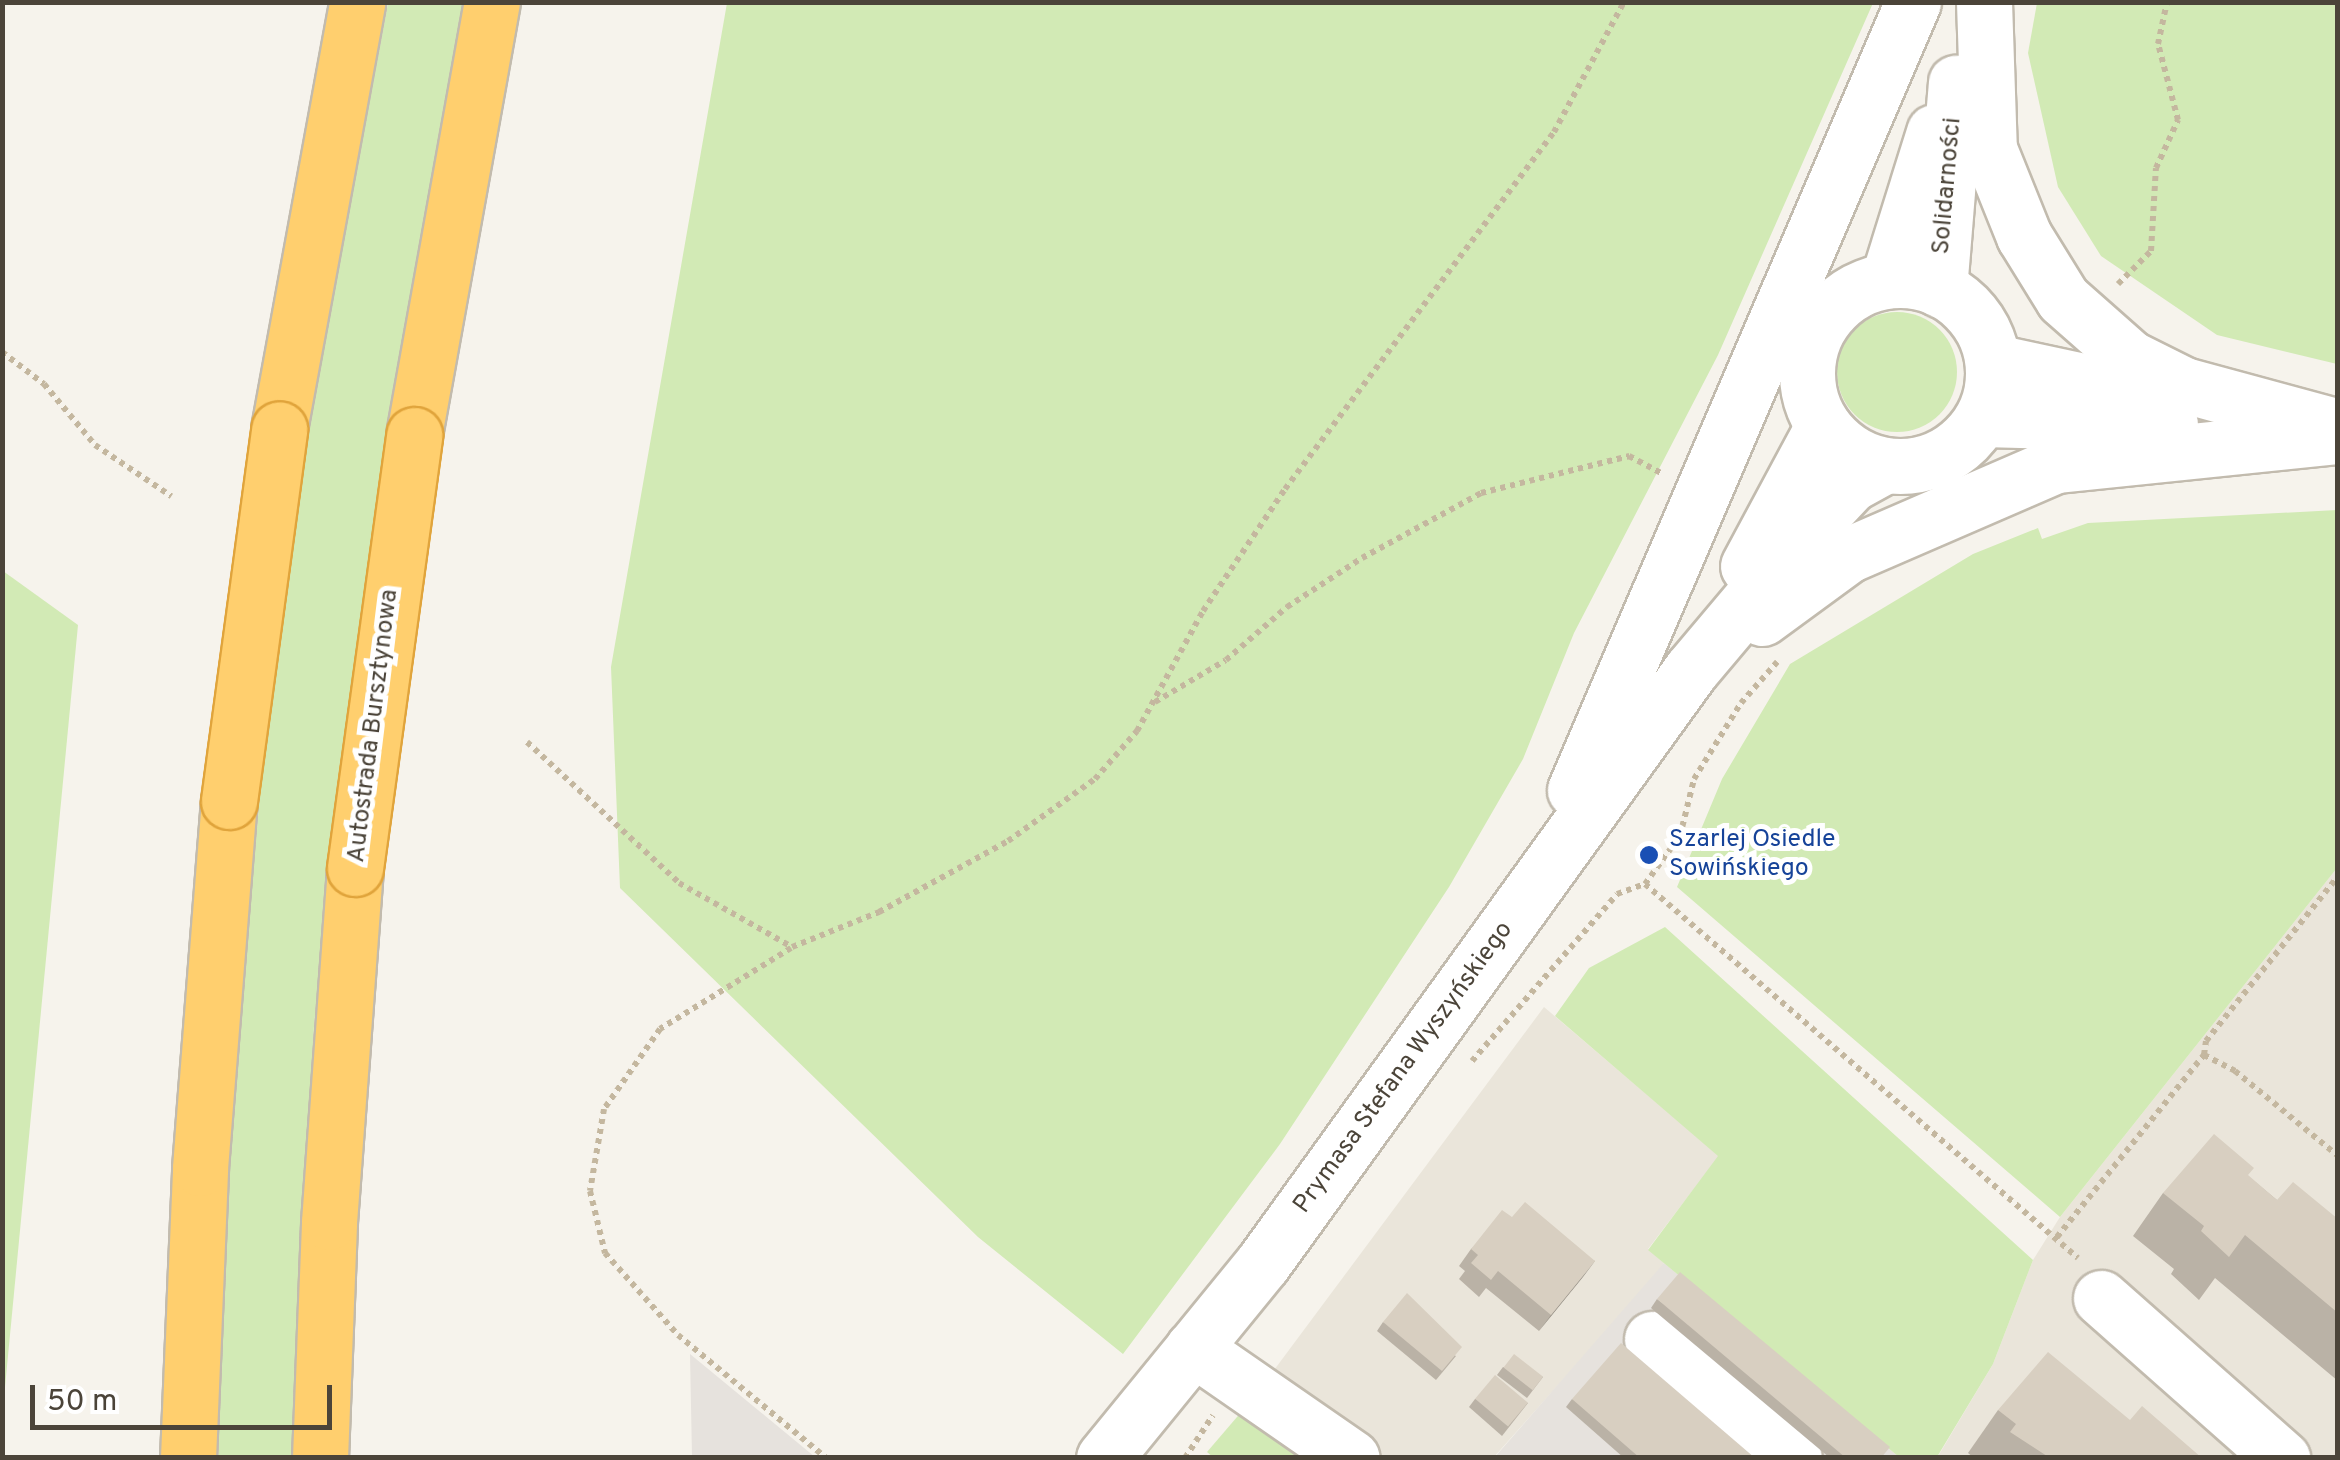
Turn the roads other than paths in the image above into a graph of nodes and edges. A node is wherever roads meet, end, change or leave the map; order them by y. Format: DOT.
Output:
graph roads {
  1 [pos="357,2"];
  2 [pos="492,2"];
  3 [pos="1914,2"];
  4 [pos="1969,2"];
  5 [pos="1984,2"];
  6 [pos="1913,285"];
  7 [pos="1994,362"];
  8 [pos="1983,419"];
  9 [pos="1823,426"];
  10 [pos="2338,431"];
  11 [pos="1884,466"];
  12 [pos="1692,670"];
  13 [pos="1518,910"];
  14 [pos="2101,1298"];
  15 [pos="1652,1339"];
  16 [pos="1194,1348"];
  17 [pos="188,1458"];
  18 [pos="320,1458"];
  19 [pos="1104,1458"];
  20 [pos="1352,1458"];
  21 [pos="1794,1458"];
  22 [pos="2282,1458"];
  1 -- 17 [label="highway, bridge"];
  2 -- 18 [label="highway, Autostrada Bursztynowa, bridge"];
  3 -- 13 [label="street"];
  4 -- 6 [label="street, Solidarności"];
  5 -- 10 [label="street"];
  6 -- 7 [label="street"];
  6 -- 9 [label="street"];
  7 -- 8 [label="street"];
  7 -- 10 [label="street"];
  8 -- 10 [label="street"];
  8 -- 11 [label="street"];
  9 -- 11 [label="street"];
  9 -- 12 [label="street, Prymasa Stefana Wyszyńskiego"];
  10 -- 12 [label="street"];
  11 -- 12 [label="street, Prymasa Stefana Wyszyńskiego"];
  12 -- 13 [label="street, Prymasa Stefana Wyszyńskiego"];
  13 -- 16 [label="street, Prymasa Stefana Wyszyńskiego"];
  14 -- 22 [label="street"];
  15 -- 21 [label="street"];
  16 -- 19 [label="street, Prymasa Stefana Wyszyńskiego"];
  16 -- 20 [label="street"];
}
